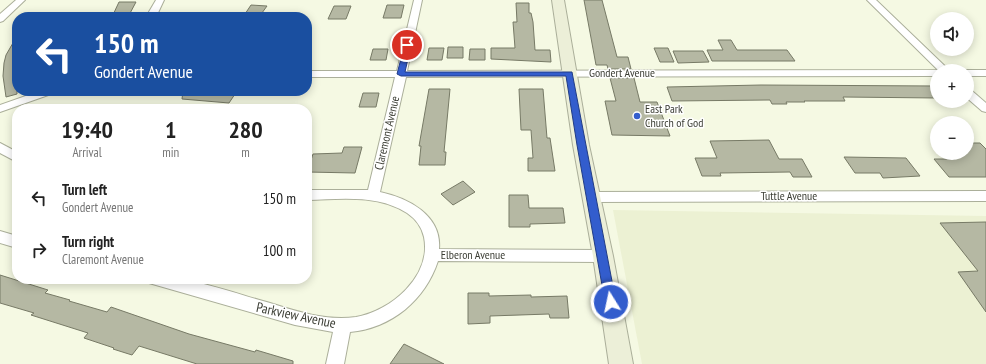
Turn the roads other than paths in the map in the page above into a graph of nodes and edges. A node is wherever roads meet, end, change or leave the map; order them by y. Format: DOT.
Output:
graph roads {
  1 [pos="21,0"];
  2 [pos="160,0"];
  3 [pos="418,0"];
  4 [pos="558,0"];
  5 [pos="871,0"];
  6 [pos="154,12"];
  7 [pos="0,19"];
  8 [pos="938,64"];
  9 [pos="930,73"];
  10 [pos="974,73"];
  11 [pos="986,73"];
  12 [pos="312,74"];
  13 [pos="401,74"];
  14 [pos="570,74"];
  15 [pos="36,96"];
  16 [pos="974,98"];
  17 [pos="14,104"];
  18 [pos="12,105"];
  19 [pos="0,109"];
  20 [pos="986,109"];
  21 [pos="0,147"];
  22 [pos="12,155"];
  23 [pos="312,195"];
  24 [pos="373,196"];
  25 [pos="986,196"];
  26 [pos="591,197"];
  27 [pos="0,237"];
  28 [pos="12,241"];
  29 [pos="432,255"];
  30 [pos="603,256"];
  31 [pos="172,284"];
  32 [pos="343,325"];
  33 [pos="335,364"];
  34 [pos="621,364"];
  1 -- 7 [label="street"];
  2 -- 6 [label="street"];
  3 -- 13 [label="street, Claremont Avenue"];
  4 -- 14 [label="main road"];
  5 -- 8 [label="street"];
  9 -- 14 [label="street, Gondert Avenue"];
  10 -- 11 [label="street"];
  12 -- 13 [label="street, Gondert Avenue"];
  13 -- 14 [label="street, Gondert Avenue"];
  13 -- 24 [label="street, Claremont Avenue"];
  14 -- 26 [label="main road"];
  15 -- 17 [label="street"];
  16 -- 20 [label="street"];
  18 -- 19 [label="street"];
  21 -- 22 [label="street"];
  23 -- 24 [label="street, Elberon Avenue"];
  24 -- 29 [label="street, Elberon Avenue"];
  25 -- 26 [label="street, Tuttle Avenue"];
  26 -- 30 [label="main road"];
  27 -- 28 [label="street"];
  29 -- 30 [label="street, Elberon Avenue"];
  29 -- 32 [label="street, Parkview Avenue"];
  30 -- 34 [label="main road"];
  31 -- 32 [label="street, Parkview Avenue"];
  32 -- 33 [label="street"];
}
